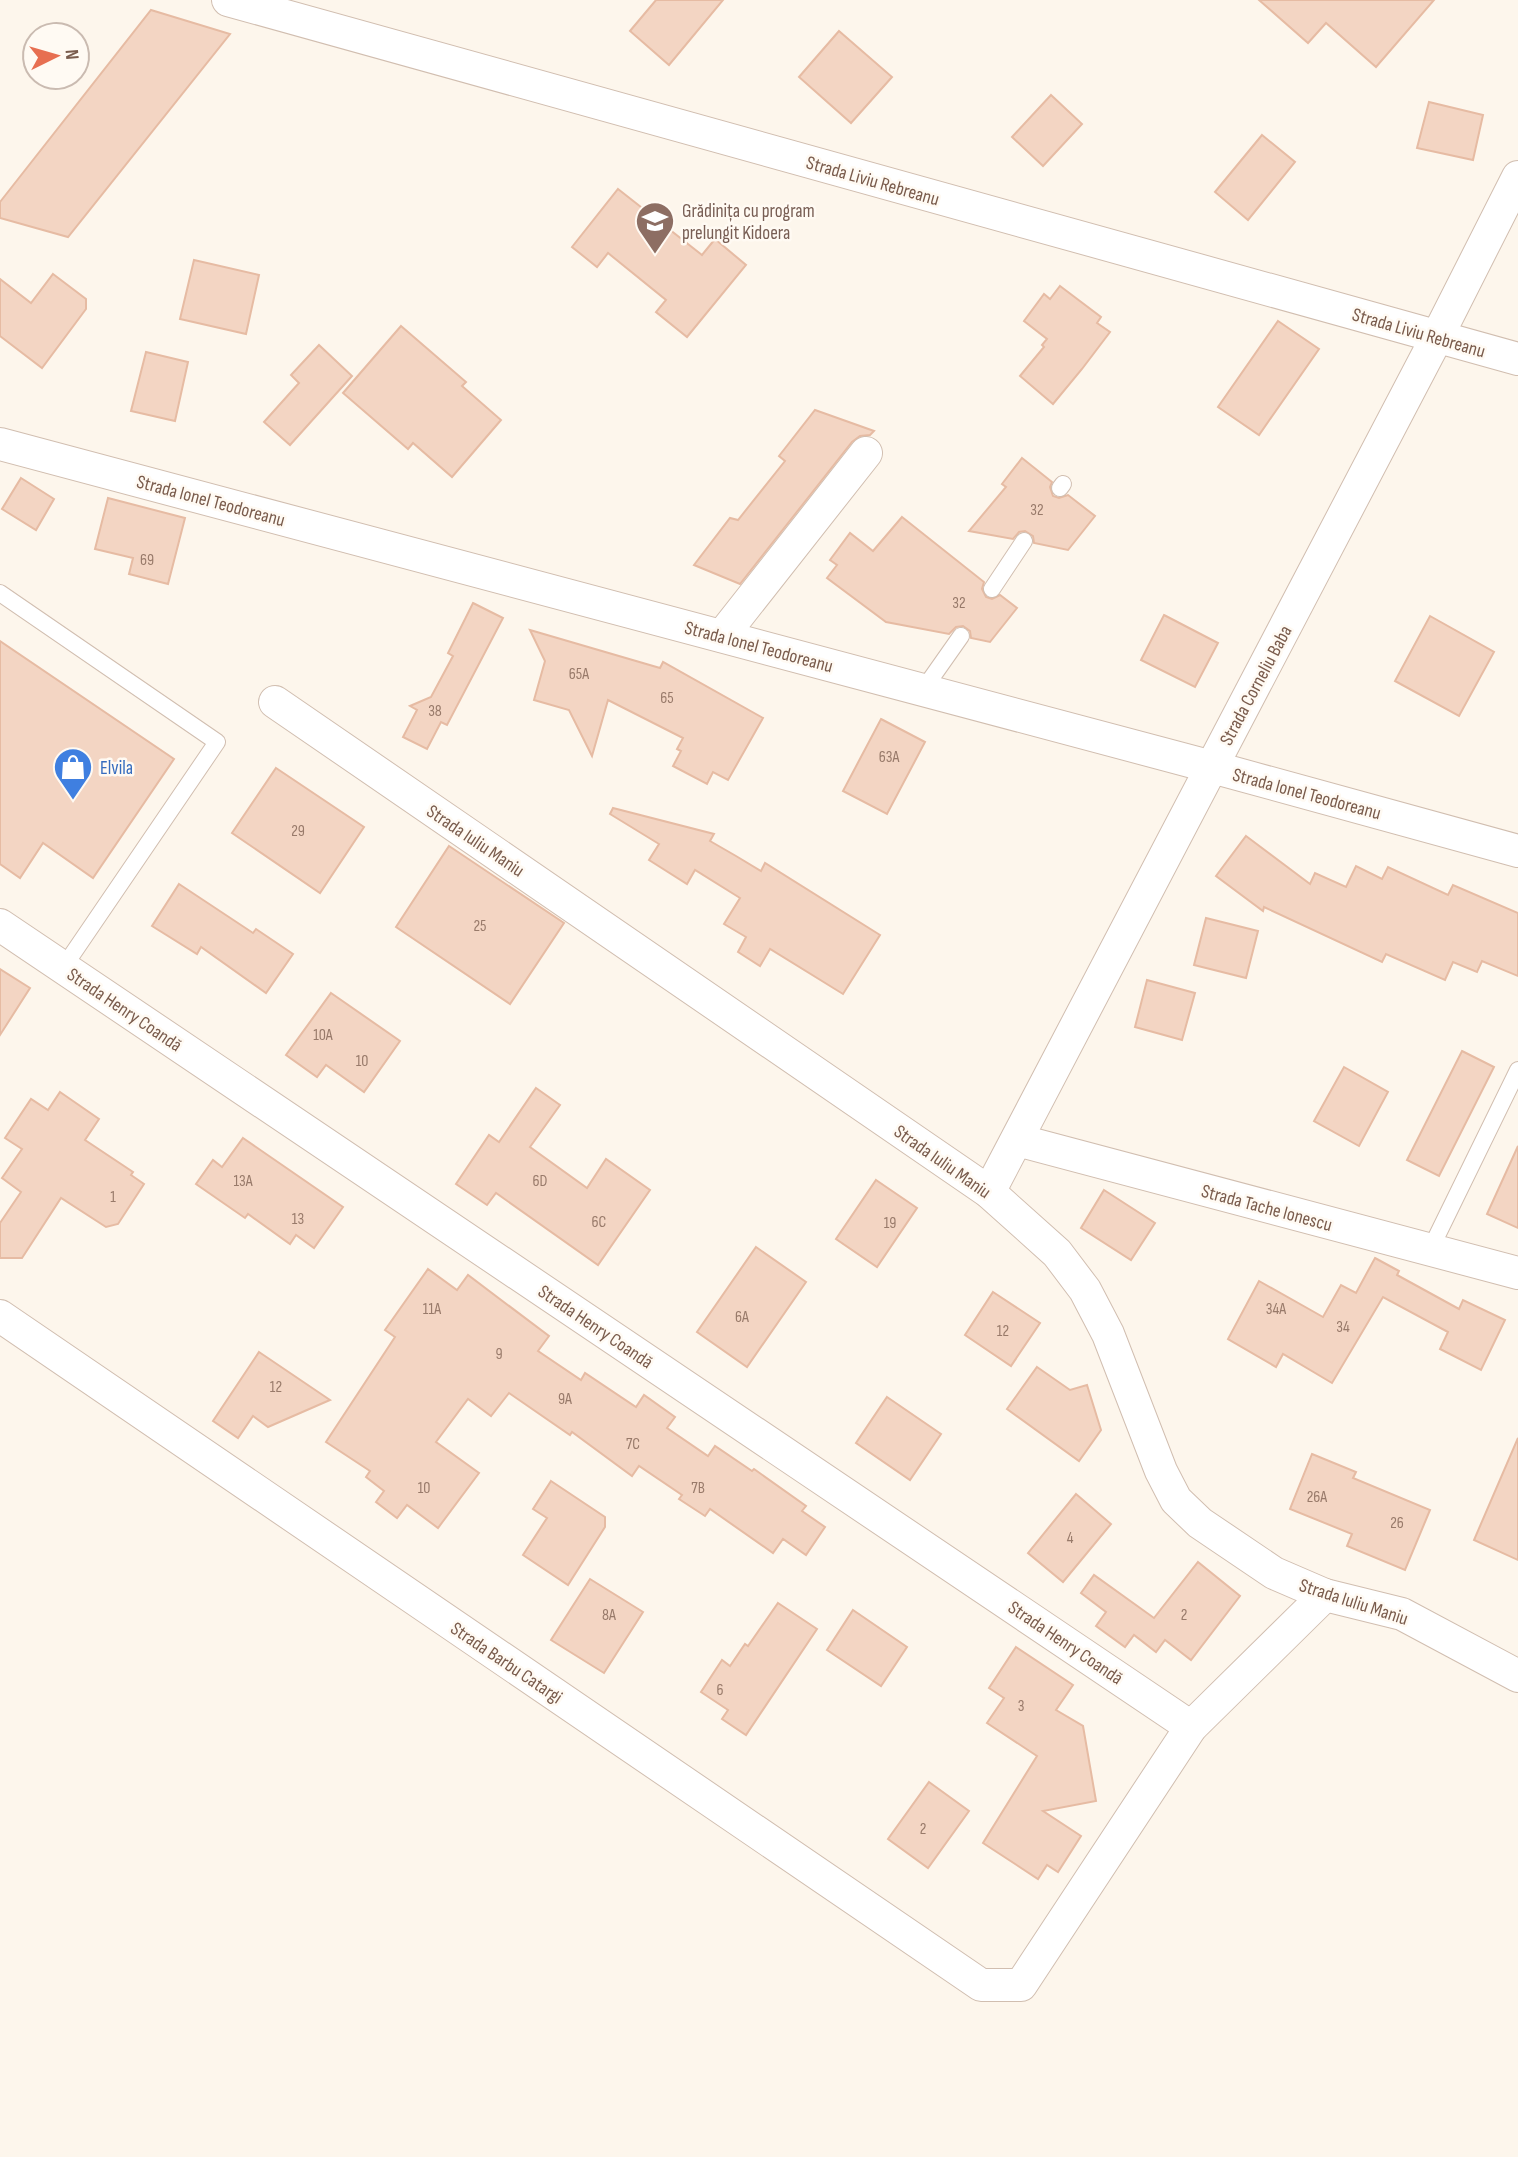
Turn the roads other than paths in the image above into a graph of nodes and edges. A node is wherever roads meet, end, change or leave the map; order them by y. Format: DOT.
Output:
graph roads {
  1 [pos="228,0"];
  2 [pos="1518,177"];
  3 [pos="1437,337"];
  4 [pos="1518,359"];
  5 [pos="0,444"];
  6 [pos="866,453"];
  7 [pos="1024,541"];
  8 [pos="992,589"];
  9 [pos="0,593"];
  10 [pos="722,636"];
  11 [pos="961,636"];
  12 [pos="923,690"];
  13 [pos="275,702"];
  14 [pos="1212,767"];
  15 [pos="1518,851"];
  16 [pos="0,925"];
  17 [pos="63,968"];
  18 [pos="1518,1070"];
  19 [pos="1017,1140"];
  20 [pos="989,1192"];
  21 [pos="1430,1250"];
  22 [pos="1518,1273"];
  23 [pos="0,1316"];
  24 [pos="1325,1595"];
  25 [pos="1518,1676"];
  26 [pos="1191,1727"];
  1 -- 3 [label="street, Strada Liviu Rebreanu"];
  2 -- 3 [label="street, Strada Corneliu Baba"];
  3 -- 4 [label="street, Strada Liviu Rebreanu"];
  3 -- 14 [label="street, Strada Corneliu Baba"];
  5 -- 10 [label="street, Strada Ionel Teodoreanu"];
  6 -- 10 [label="street"];
  7 -- 8 [label="lane"];
  9 -- 17 [label="lane"];
  10 -- 12 [label="street, Strada Ionel Teodoreanu"];
  11 -- 12 [label="lane"];
  12 -- 14 [label="street, Strada Ionel Teodoreanu"];
  13 -- 20 [label="street, Strada Iuliu Maniu"];
  14 -- 15 [label="street, Strada Ionel Teodoreanu"];
  14 -- 19 [label="street, Strada Corneliu Baba"];
  16 -- 17 [label="street, Strada Henry Coandă"];
  17 -- 26 [label="street, Strada Henry Coandă"];
  18 -- 21 [label="lane"];
  19 -- 20 [label="street, Strada Corneliu Baba"];
  19 -- 21 [label="street, Strada Tache Ionescu"];
  20 -- 24 [label="street, Strada Iuliu Maniu"];
  21 -- 22 [label="street, Strada Tache Ionescu"];
  23 -- 26 [label="street, Strada Barbu Catargi"];
  24 -- 25 [label="street, Strada Iuliu Maniu"];
  24 -- 26 [label="street"];
}
